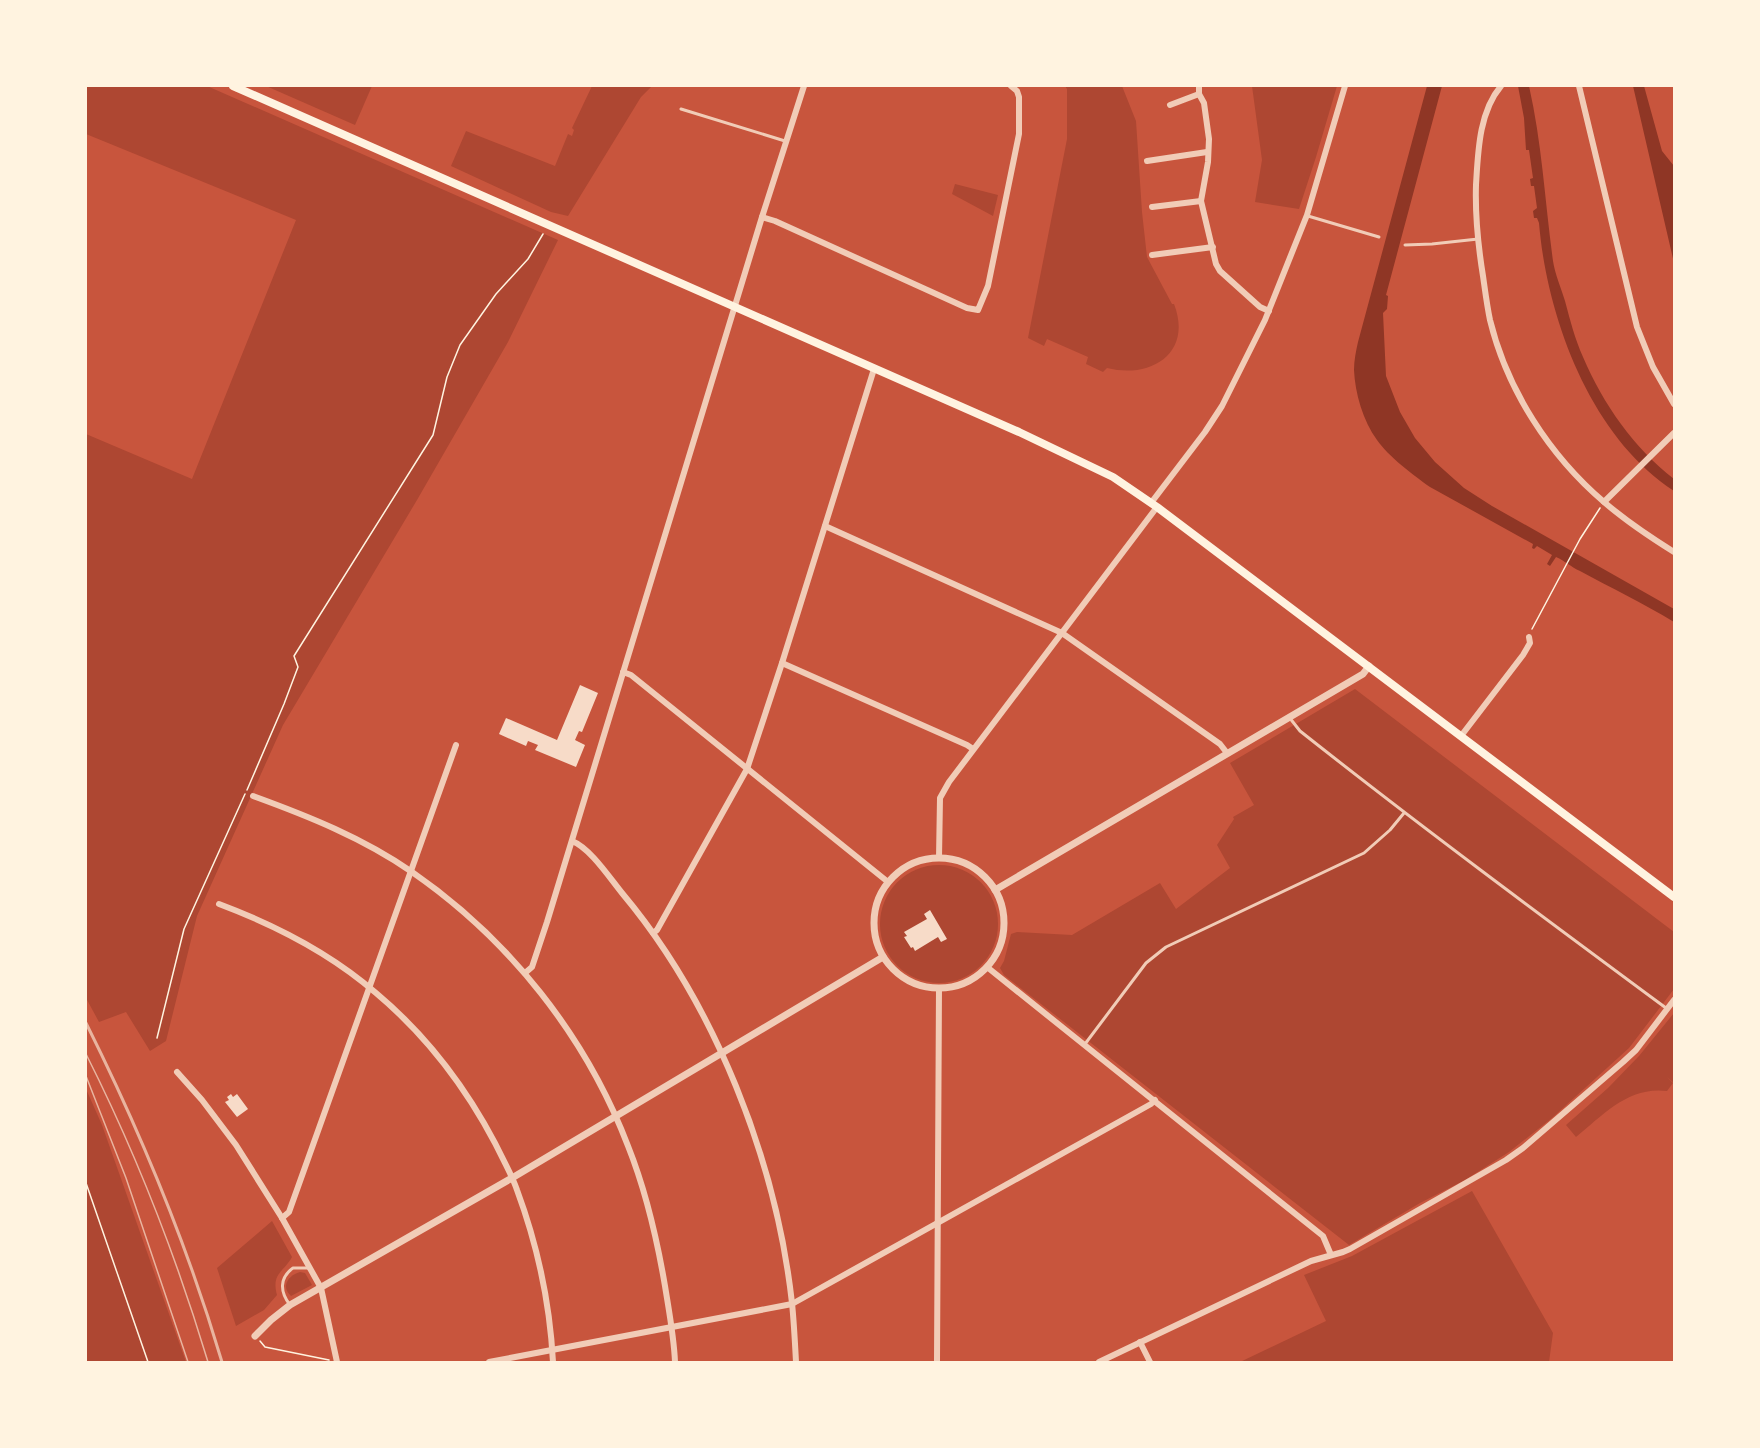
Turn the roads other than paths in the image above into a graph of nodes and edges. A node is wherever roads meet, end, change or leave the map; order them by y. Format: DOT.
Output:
graph roads {
  1 [pos="233,86"];
  2 [pos="804,86"];
  3 [pos="1011,86"];
  4 [pos="1199,86"];
  5 [pos="1345,86"];
  6 [pos="1501,86"];
  7 [pos="1579,86"];
  8 [pos="1199,94"];
  9 [pos="1170,105"];
  10 [pos="681,109"];
  11 [pos="787,141"];
  12 [pos="1207,152"];
  13 [pos="1147,161"];
  14 [pos="1201,201"];
  15 [pos="1152,207"];
  16 [pos="1307,215"];
  17 [pos="762,217"];
  18 [pos="1379,237"];
  19 [pos="1478,240"];
  20 [pos="1406,244"];
  21 [pos="1213,247"];
  22 [pos="1152,255"];
  23 [pos="734,307"];
  24 [pos="1269,311"];
  25 [pos="874,369"];
  26 [pos="1674,404"];
  27 [pos="1674,433"];
  28 [pos="1604,502"];
  29 [pos="1154,505"];
  30 [pos="825,526"];
  31 [pos="1674,552"];
  32 [pos="1062,633"];
  33 [pos="1529,637"];
  34 [pos="782,663"];
  35 [pos="1369,666"];
  36 [pos="623,672"];
  37 [pos="1289,717"];
  38 [pos="1461,736"];
  39 [pos="456,745"];
  40 [pos="973,750"];
  41 [pos="1227,753"];
  42 [pos="747,769"];
  43 [pos="253,796"];
  44 [pos="1404,813"];
  45 [pos="572,841"];
  46 [pos="939,858"];
  47 [pos="411,871"];
  48 [pos="888,882"];
  49 [pos="994,890"];
  50 [pos="1674,897"];
  51 [pos="219,904"];
  52 [pos="652,933"];
  53 [pos="883,957"];
  54 [pos="987,968"];
  55 [pos="525,973"];
  56 [pos="370,987"];
  57 [pos="939,988"];
  58 [pos="1674,1000"];
  59 [pos="1668,1009"];
  60 [pos="1084,1044"];
  61 [pos="722,1053"];
  62 [pos="177,1072"];
  63 [pos="1155,1100"];
  64 [pos="615,1116"];
  65 [pos="512,1178"];
  66 [pos="282,1218"];
  67 [pos="937,1224"];
  68 [pos="1331,1255"];
  69 [pos="310,1269"];
  70 [pos="321,1288"];
  71 [pos="792,1304"];
  72 [pos="290,1305"];
  73 [pos="672,1328"];
  74 [pos="255,1336"];
  75 [pos="1140,1342"];
  76 [pos="552,1350"];
  77 [pos="337,1360"];
  78 [pos="489,1362"];
  79 [pos="553,1362"];
  80 [pos="675,1362"];
  81 [pos="796,1362"];
  82 [pos="937,1362"];
  83 [pos="1099,1362"];
  84 [pos="1150,1362"];
  1 -- 23 [label="main road"];
  2 -- 11 [label="street"];
  3 -- 17 [label="street"];
  4 -- 8 [label="street"];
  5 -- 16 [label="street"];
  6 -- 19 [label="street"];
  7 -- 26 [label="street"];
  8 -- 9 [label="street"];
  8 -- 12 [label="street"];
  10 -- 11 [label="lane"];
  11 -- 17 [label="street"];
  12 -- 13 [label="street"];
  12 -- 14 [label="street"];
  14 -- 15 [label="street"];
  14 -- 21 [label="street"];
  16 -- 18 [label="lane"];
  16 -- 24 [label="street"];
  17 -- 23 [label="street"];
  19 -- 20 [label="lane"];
  19 -- 28 [label="street"];
  21 -- 22 [label="street"];
  21 -- 24 [label="street"];
  23 -- 25 [label="main road"];
  23 -- 36 [label="street"];
  24 -- 29 [label="street"];
  25 -- 29 [label="main road"];
  25 -- 30 [label="street"];
  27 -- 28 [label="street"];
  28 -- 31 [label="street"];
  29 -- 32 [label="street"];
  29 -- 35 [label="main road"];
  30 -- 32 [label="street"];
  30 -- 34 [label="street"];
  32 -- 40 [label="street"];
  32 -- 41 [label="street"];
  33 -- 38 [label="street"];
  34 -- 40 [label="street"];
  34 -- 42 [label="street"];
  35 -- 37 [label="street"];
  35 -- 38 [label="main road"];
  36 -- 42 [label="street"];
  36 -- 45 [label="street"];
  37 -- 41 [label="street"];
  37 -- 44 [label="lane"];
  38 -- 50 [label="main road"];
  39 -- 47 [label="street"];
  40 -- 46 [label="street"];
  41 -- 49 [label="street"];
  42 -- 48 [label="street"];
  42 -- 52 [label="street"];
  43 -- 47 [label="street"];
  44 -- 59 [label="lane"];
  44 -- 60 [label="lane"];
  45 -- 52 [label="street"];
  45 -- 55 [label="street"];
  46 -- 48 [label="street"];
  46 -- 49 [label="street"];
  47 -- 55 [label="street"];
  47 -- 56 [label="street"];
  48 -- 53 [label="street"];
  49 -- 54 [label="street"];
  51 -- 56 [label="street"];
  52 -- 61 [label="street"];
  53 -- 57 [label="street"];
  53 -- 61 [label="street"];
  54 -- 57 [label="street"];
  54 -- 60 [label="street"];
  55 -- 64 [label="street"];
  56 -- 65 [label="street"];
  56 -- 66 [label="street"];
  57 -- 67 [label="street"];
  58 -- 59 [label="street"];
  59 -- 68 [label="street"];
  60 -- 63 [label="street"];
  61 -- 64 [label="street"];
  61 -- 71 [label="street"];
  62 -- 66 [label="street"];
  63 -- 67 [label="street"];
  63 -- 68 [label="street"];
  64 -- 65 [label="street"];
  64 -- 73 [label="street"];
  65 -- 70 [label="street"];
  65 -- 76 [label="street"];
  66 -- 69 [label="street"];
  67 -- 71 [label="street"];
  67 -- 82 [label="street"];
  68 -- 75 [label="street"];
  69 -- 70 [label="street"];
  69 -- 72 [label="lane"];
  70 -- 72 [label="street"];
  70 -- 77 [label="street"];
  71 -- 73 [label="street"];
  71 -- 81 [label="street"];
  72 -- 74 [label="street"];
  73 -- 76 [label="street"];
  73 -- 80 [label="street"];
  75 -- 83 [label="street"];
  75 -- 84 [label="street"];
  76 -- 78 [label="street"];
  76 -- 79 [label="street"];
}
